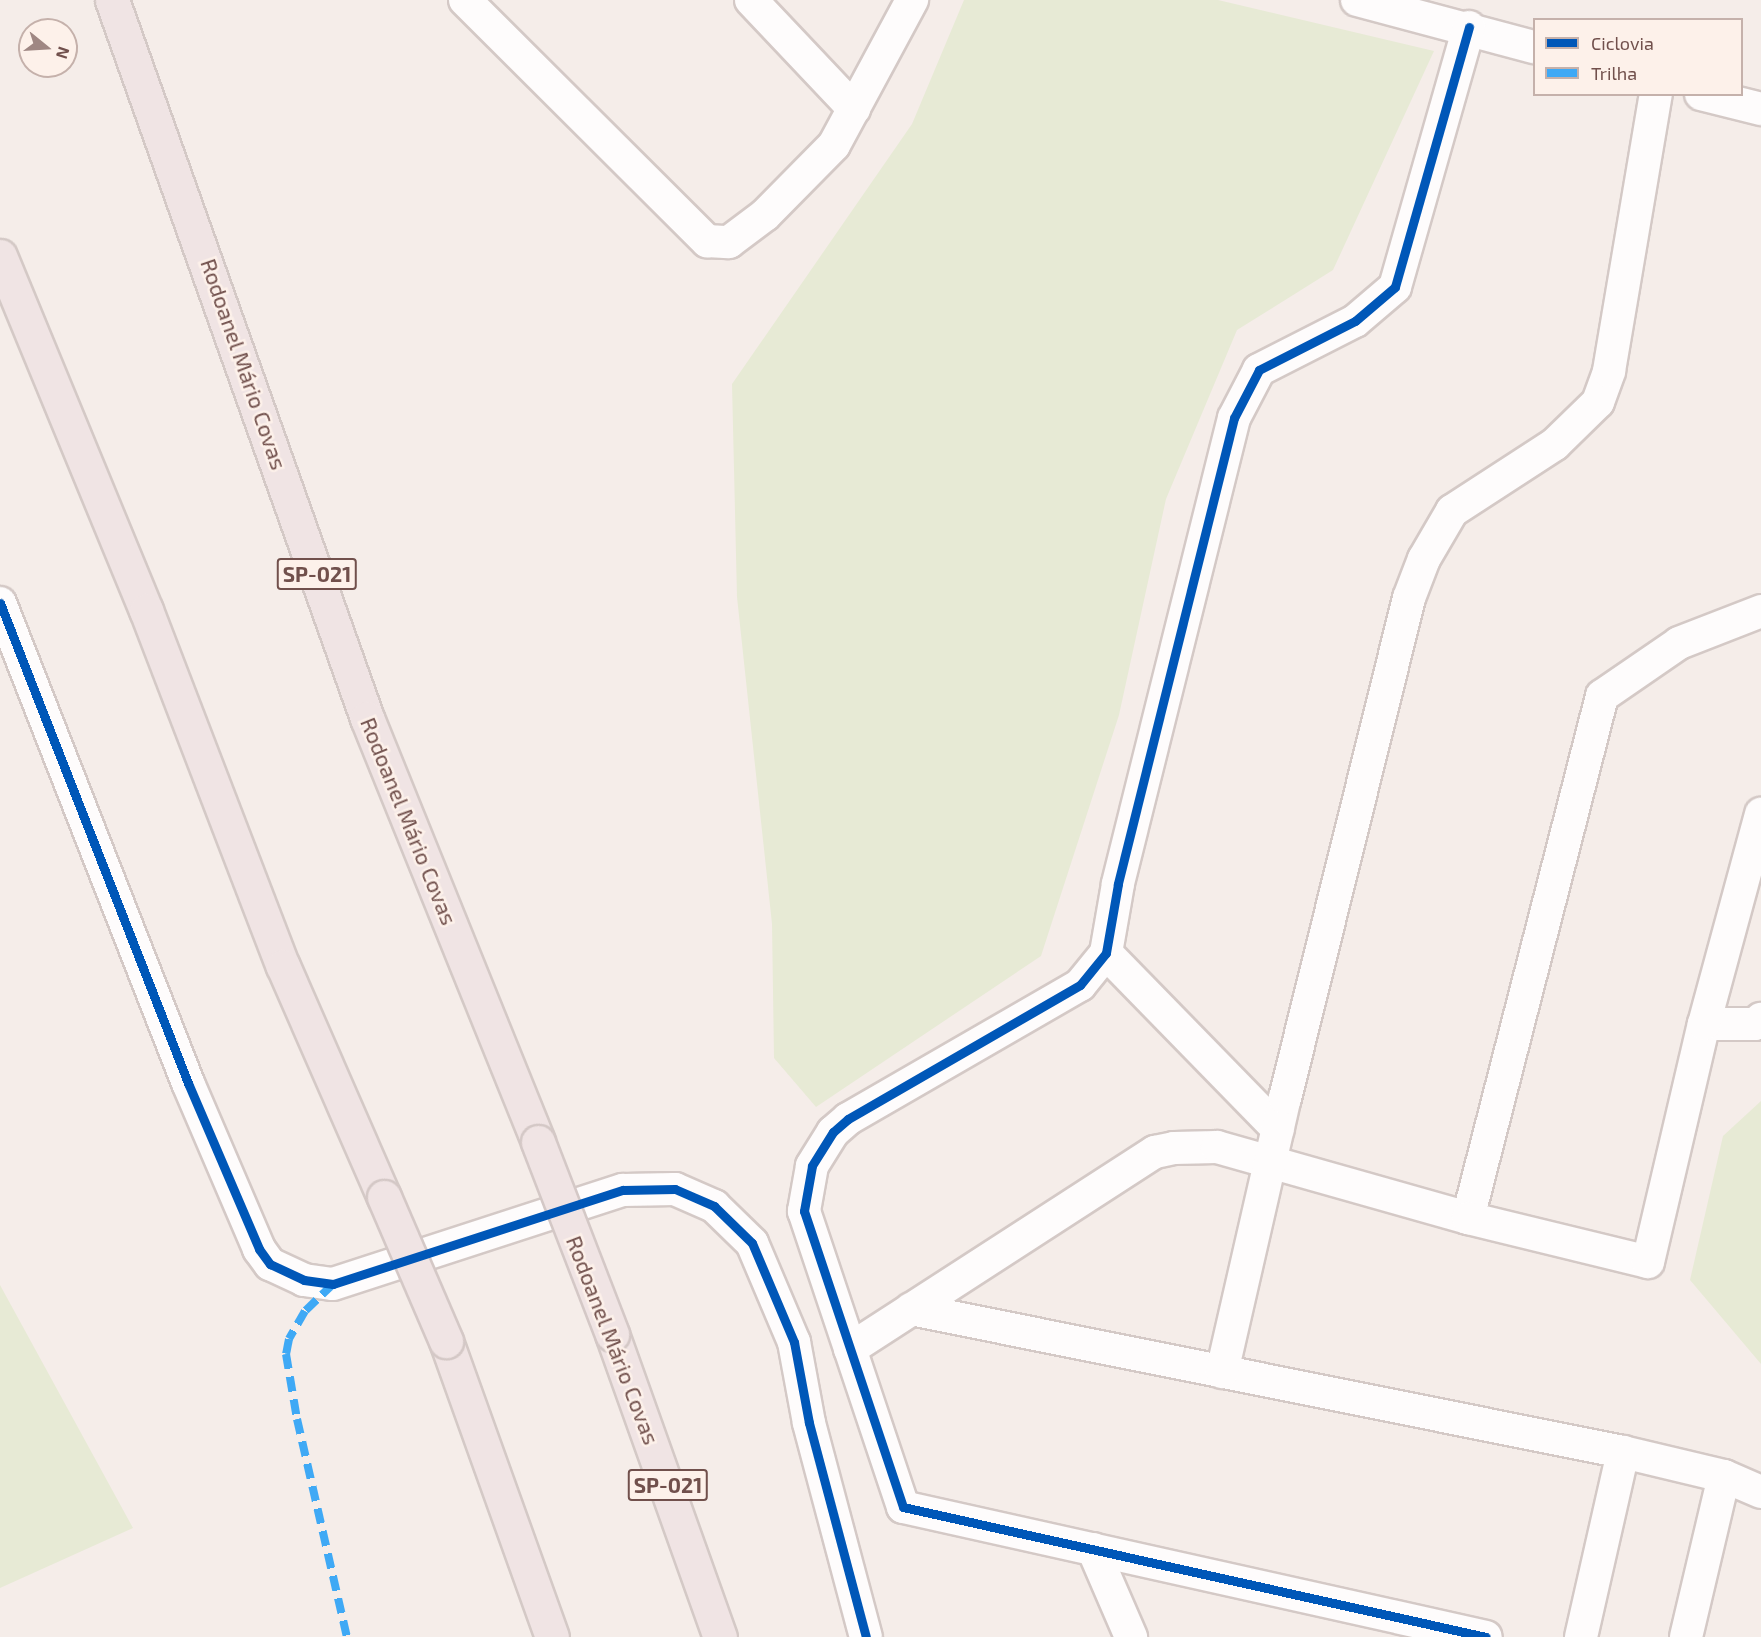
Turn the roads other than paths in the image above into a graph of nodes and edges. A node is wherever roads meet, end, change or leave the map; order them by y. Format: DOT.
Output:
graph roads {
  1 [pos="112,0"];
  2 [pos="465,0"];
  3 [pos="752,0"];
  4 [pos="912,0"];
  5 [pos="1357,0"];
  6 [pos="1469,27"];
  7 [pos="1533,47"];
  8 [pos="1656,96"];
  9 [pos="1709,96"];
  10 [pos="854,109"];
  11 [pos="1761,109"];
  12 [pos="0,256"];
  13 [pos="0,603"];
  14 [pos="1761,611"];
  15 [pos="1761,814"];
  16 [pos="1106,953"];
  17 [pos="1761,1019"];
  18 [pos="1704,1024"];
  19 [pos="1278,1129"];
  20 [pos="1270,1161"];
  21 [pos="1468,1218"];
  22 [pos="911,1309"];
  23 [pos="850,1349"];
  24 [pos="1222,1372"];
  25 [pos="1623,1452"];
  26 [pos="1724,1476"];
  27 [pos="1761,1492"];
  28 [pos="1093,1549"];
  29 [pos="552,1637"];
  30 [pos="720,1637"];
  31 [pos="866,1637"];
  32 [pos="1131,1637"];
  33 [pos="1486,1637"];
  34 [pos="1581,1637"];
  35 [pos="1686,1637"];
  1 -- 30 [label="highway, Rodoanel Mário Covas / SP-021, bridge"];
  2 -- 10 [label="street"];
  3 -- 10 [label="street"];
  4 -- 10 [label="street"];
  5 -- 6 [label="street"];
  6 -- 7 [label="street"];
  6 -- 16 [label="street"];
  8 -- 19 [label="street"];
  9 -- 11 [label="street"];
  12 -- 29 [label="highway, bridge"];
  13 -- 31 [label="street"];
  14 -- 21 [label="street"];
  15 -- 18 [label="street"];
  16 -- 19 [label="street"];
  16 -- 23 [label="street"];
  17 -- 18 [label="street"];
  18 -- 21 [label="street"];
  19 -- 20 [label="street"];
  20 -- 21 [label="street"];
  20 -- 22 [label="street"];
  20 -- 24 [label="street"];
  22 -- 23 [label="street"];
  22 -- 24 [label="street"];
  23 -- 28 [label="street"];
  24 -- 25 [label="street"];
  25 -- 26 [label="street"];
  25 -- 34 [label="street"];
  26 -- 27 [label="street"];
  26 -- 35 [label="street"];
  28 -- 32 [label="street"];
  28 -- 33 [label="street"];
}
